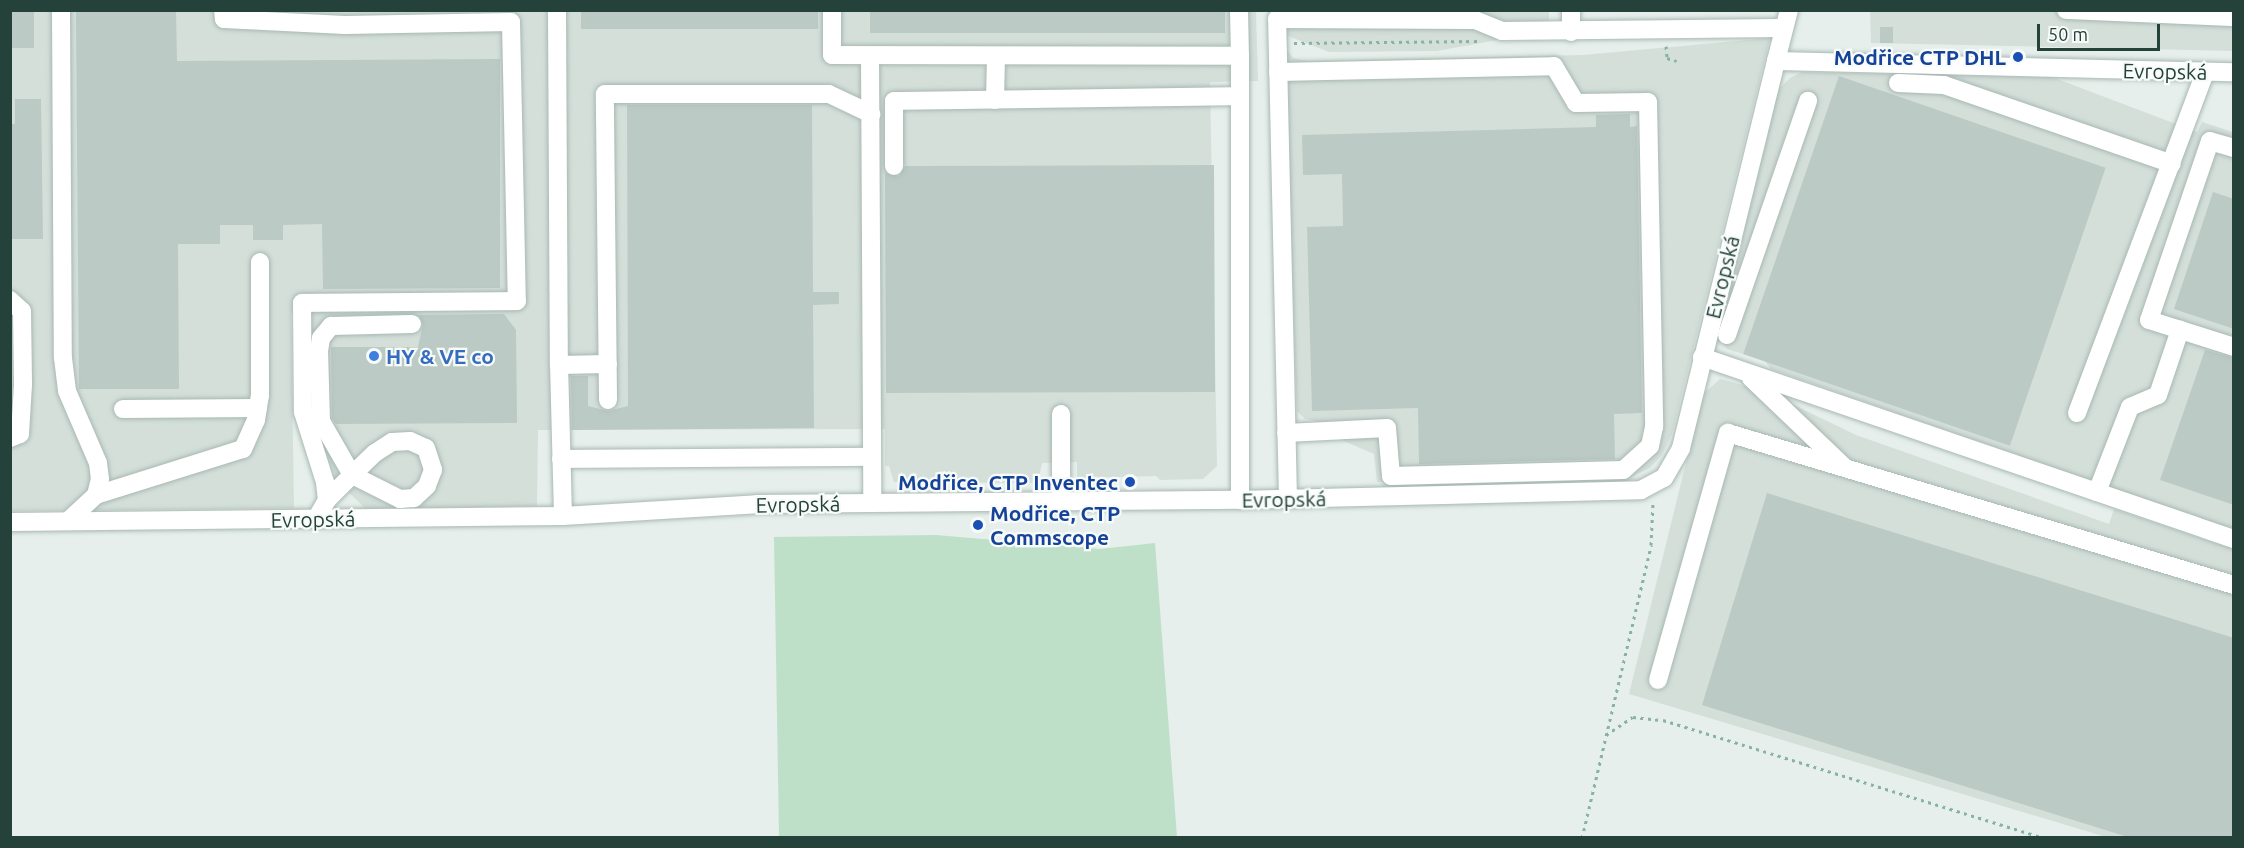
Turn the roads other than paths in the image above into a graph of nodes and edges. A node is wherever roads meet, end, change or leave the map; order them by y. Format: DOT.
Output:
graph roads {
  1 [pos="61,10"];
  2 [pos="223,10"];
  3 [pos="557,10"];
  4 [pos="832,10"];
  5 [pos="1239,10"];
  6 [pos="1571,10"];
  7 [pos="1789,10"];
  8 [pos="2066,10"];
  9 [pos="2234,17"];
  10 [pos="1784,28"];
  11 [pos="1571,32"];
  12 [pos="870,56"];
  13 [pos="996,56"];
  14 [pos="1240,56"];
  15 [pos="1776,61"];
  16 [pos="1278,72"];
  17 [pos="2205,72"];
  18 [pos="2234,72"];
  19 [pos="1898,83"];
  20 [pos="1240,96"];
  21 [pos="995,100"];
  22 [pos="1808,101"];
  23 [pos="871,114"];
  24 [pos="2234,148"];
  25 [pos="2172,164"];
  26 [pos="894,166"];
  27 [pos="1738,215"];
  28 [pos="1766,224"];
  29 [pos="260,262"];
  30 [pos="10,300"];
  31 [pos="412,324"];
  32 [pos="2180,330"];
  33 [pos="1728,335"];
  34 [pos="2234,347"];
  35 [pos="1702,357"];
  36 [pos="608,364"];
  37 [pos="559,365"];
  38 [pos="1746,373"];
  39 [pos="609,400"];
  40 [pos="258,408"];
  41 [pos="123,409"];
  42 [pos="2077,413"];
  43 [pos="1061,414"];
  44 [pos="1286,433"];
  45 [pos="10,438"];
  46 [pos="871,457"];
  47 [pos="561,459"];
  48 [pos="1847,469"];
  49 [pos="2097,492"];
  50 [pos="96,495"];
  51 [pos="1288,499"];
  52 [pos="327,500"];
  53 [pos="1240,500"];
  54 [pos="1061,502"];
  55 [pos="872,503"];
  56 [pos="563,516"];
  57 [pos="316,519"];
  58 [pos="10,522"];
  59 [pos="68,522"];
  60 [pos="2234,539"];
  61 [pos="2234,585"];
  62 [pos="1658,680"];
  1 -- 50 [label="street"];
  2 -- 52 [label="street"];
  3 -- 37 [label="street"];
  4 -- 12 [label="street"];
  5 -- 14 [label="street"];
  6 -- 11 [label="street"];
  7 -- 10 [label="street"];
  8 -- 9 [label="street"];
  10 -- 11 [label="street"];
  10 -- 15 [label="street"];
  11 -- 16 [label="street"];
  12 -- 13 [label="street"];
  12 -- 23 [label="street"];
  13 -- 14 [label="street"];
  13 -- 21 [label="street"];
  14 -- 20 [label="street"];
  15 -- 17 [label="street, Evropská"];
  15 -- 27 [label="street, Evropská"];
  16 -- 44 [label="street"];
  16 -- 44 [label="street"];
  17 -- 18 [label="street, Evropská"];
  17 -- 25 [label="street"];
  19 -- 25 [label="street"];
  20 -- 21 [label="street"];
  20 -- 53 [label="street"];
  21 -- 26 [label="street"];
  22 -- 28 [label="street"];
  23 -- 36 [label="street"];
  23 -- 46 [label="street"];
  24 -- 32 [label="street"];
  25 -- 42 [label="street"];
  27 -- 28 [label="street"];
  27 -- 35 [label="street, Evropská"];
  28 -- 33 [label="street"];
  29 -- 40 [label="street"];
  30 -- 45 [label="street"];
  31 -- 52 [label="street"];
  32 -- 34 [label="street"];
  32 -- 49 [label="street"];
  35 -- 38 [label="street"];
  35 -- 51 [label="street, Evropská"];
  36 -- 37 [label="street"];
  36 -- 39 [label="street"];
  37 -- 47 [label="street"];
  38 -- 48 [label="street"];
  38 -- 49 [label="street"];
  40 -- 41 [label="street"];
  40 -- 50 [label="street"];
  43 -- 54 [label="street"];
  44 -- 51 [label="street"];
  46 -- 47 [label="street"];
  46 -- 55 [label="street"];
  47 -- 56 [label="street"];
  48 -- 61 [label="street"];
  48 -- 62 [label="street"];
  49 -- 60 [label="street"];
  50 -- 59 [label="street"];
  51 -- 53 [label="street, Evropská"];
  52 -- 57 [label="street"];
  53 -- 54 [label="street, Evropská"];
  54 -- 55 [label="street, Evropská"];
  55 -- 56 [label="street, Evropská"];
  56 -- 57 [label="street, Evropská"];
  57 -- 59 [label="street, Evropská"];
  58 -- 59 [label="street, Evropská"];
}
